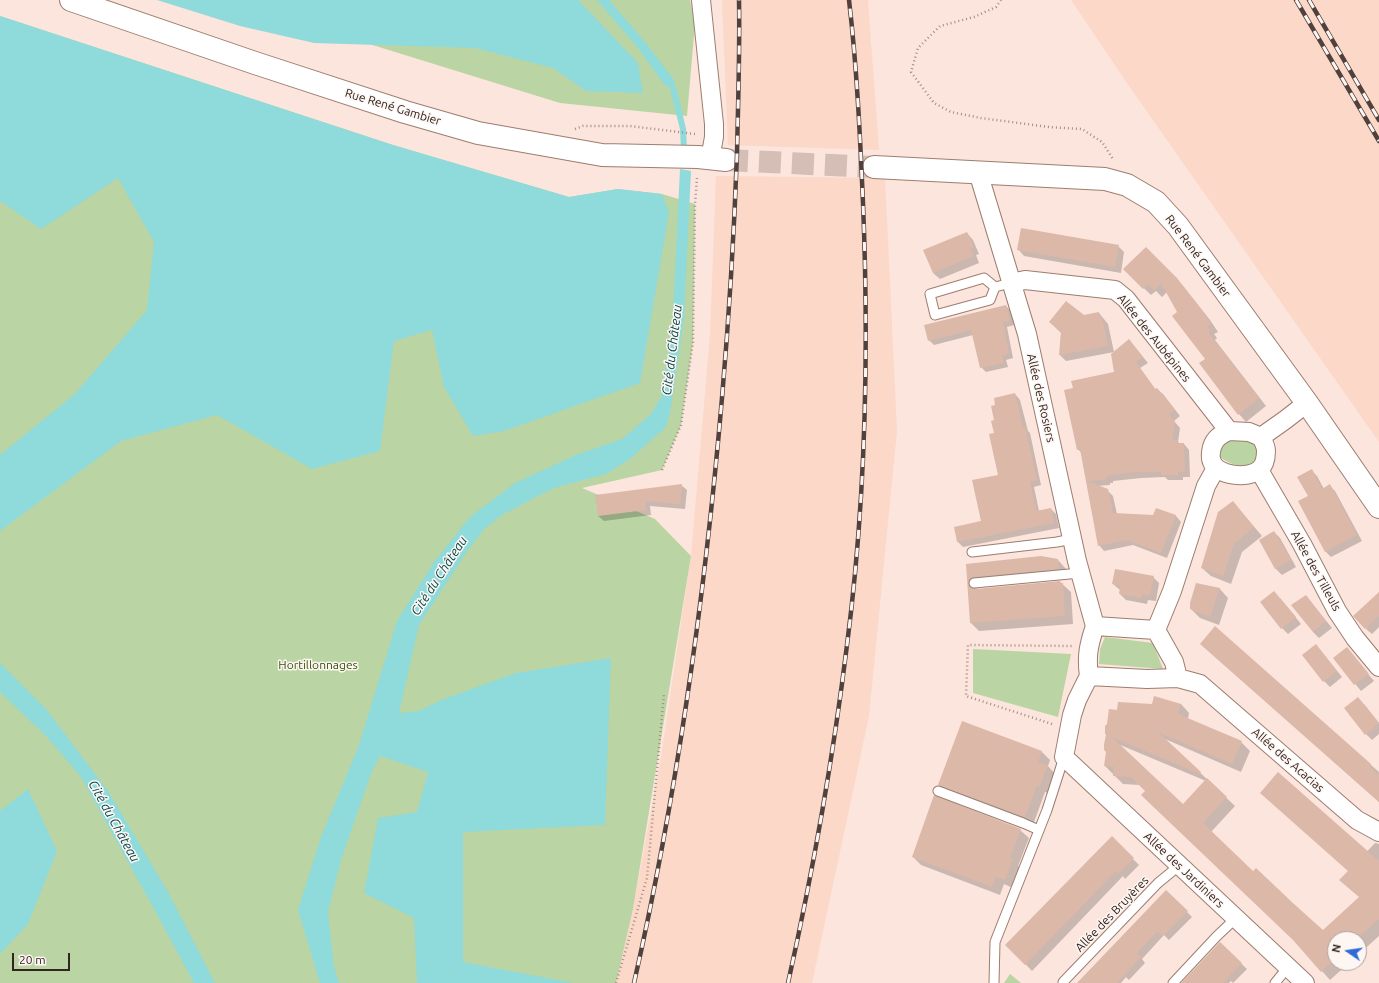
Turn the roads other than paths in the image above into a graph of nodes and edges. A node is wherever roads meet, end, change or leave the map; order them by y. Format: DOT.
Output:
graph roads {
  1 [pos="71,0"];
  2 [pos="700,0"];
  3 [pos="711,159"];
  4 [pos="874,167"];
  5 [pos="978,172"];
  6 [pos="1003,285"];
  7 [pos="1307,403"];
  8 [pos="1229,431"];
  9 [pos="1261,436"];
  10 [pos="1216,468"];
  11 [pos="1259,470"];
  12 [pos="1379,507"];
  13 [pos="1072,539"];
  14 [pos="972,552"];
  15 [pos="1080,573"];
  16 [pos="974,583"];
  17 [pos="1094,626"];
  18 [pos="1156,630"];
  19 [pos="1379,667"];
  20 [pos="1089,676"];
  21 [pos="1178,678"];
  22 [pos="1064,757"];
  23 [pos="938,791"];
  24 [pos="1039,830"];
  25 [pos="1379,832"];
  26 [pos="1180,865"];
  27 [pos="1236,918"];
  28 [pos="1288,967"];
  29 [pos="1063,982"];
  30 [pos="994,983"];
  31 [pos="1173,983"];
  32 [pos="1275,983"];
  33 [pos="1305,983"];
  1 -- 3 [label="street, Rue René Gambier"];
  2 -- 3 [label="street"];
  4 -- 5 [label="street, Rue René Gambier"];
  5 -- 6 [label="street, Allée des Rosiers"];
  5 -- 7 [label="street, Rue René Gambier"];
  6 -- 6 [label="lane"];
  6 -- 8 [label="street, Allée des Aubépines"];
  6 -- 13 [label="street, Allée des Rosiers"];
  7 -- 9 [label="street"];
  7 -- 12 [label="street, Rue René Gambier"];
  8 -- 9 [label="street"];
  8 -- 10 [label="street"];
  9 -- 11 [label="street"];
  10 -- 11 [label="street"];
  10 -- 18 [label="street"];
  11 -- 19 [label="street, Allée des Tilleuls"];
  13 -- 14 [label="lane"];
  13 -- 15 [label="street, Allée des Rosiers"];
  15 -- 16 [label="lane"];
  15 -- 17 [label="street, Allée des Rosiers"];
  17 -- 18 [label="street"];
  17 -- 20 [label="street"];
  18 -- 21 [label="street"];
  20 -- 21 [label="street"];
  20 -- 22 [label="street"];
  21 -- 25 [label="street, Allée des Acacias"];
  22 -- 24 [label="lane"];
  22 -- 26 [label="street, Allée des Jardiniers"];
  23 -- 24 [label="lane"];
  24 -- 30 [label="lane"];
  26 -- 27 [label="street, Allée des Jardiniers"];
  26 -- 29 [label="lane, Allée des Bruyères"];
  27 -- 28 [label="street, Allée des Jardiniers"];
  27 -- 31 [label="lane"];
  28 -- 32 [label="lane"];
  28 -- 33 [label="street, Allée des Jardiniers"];
}
